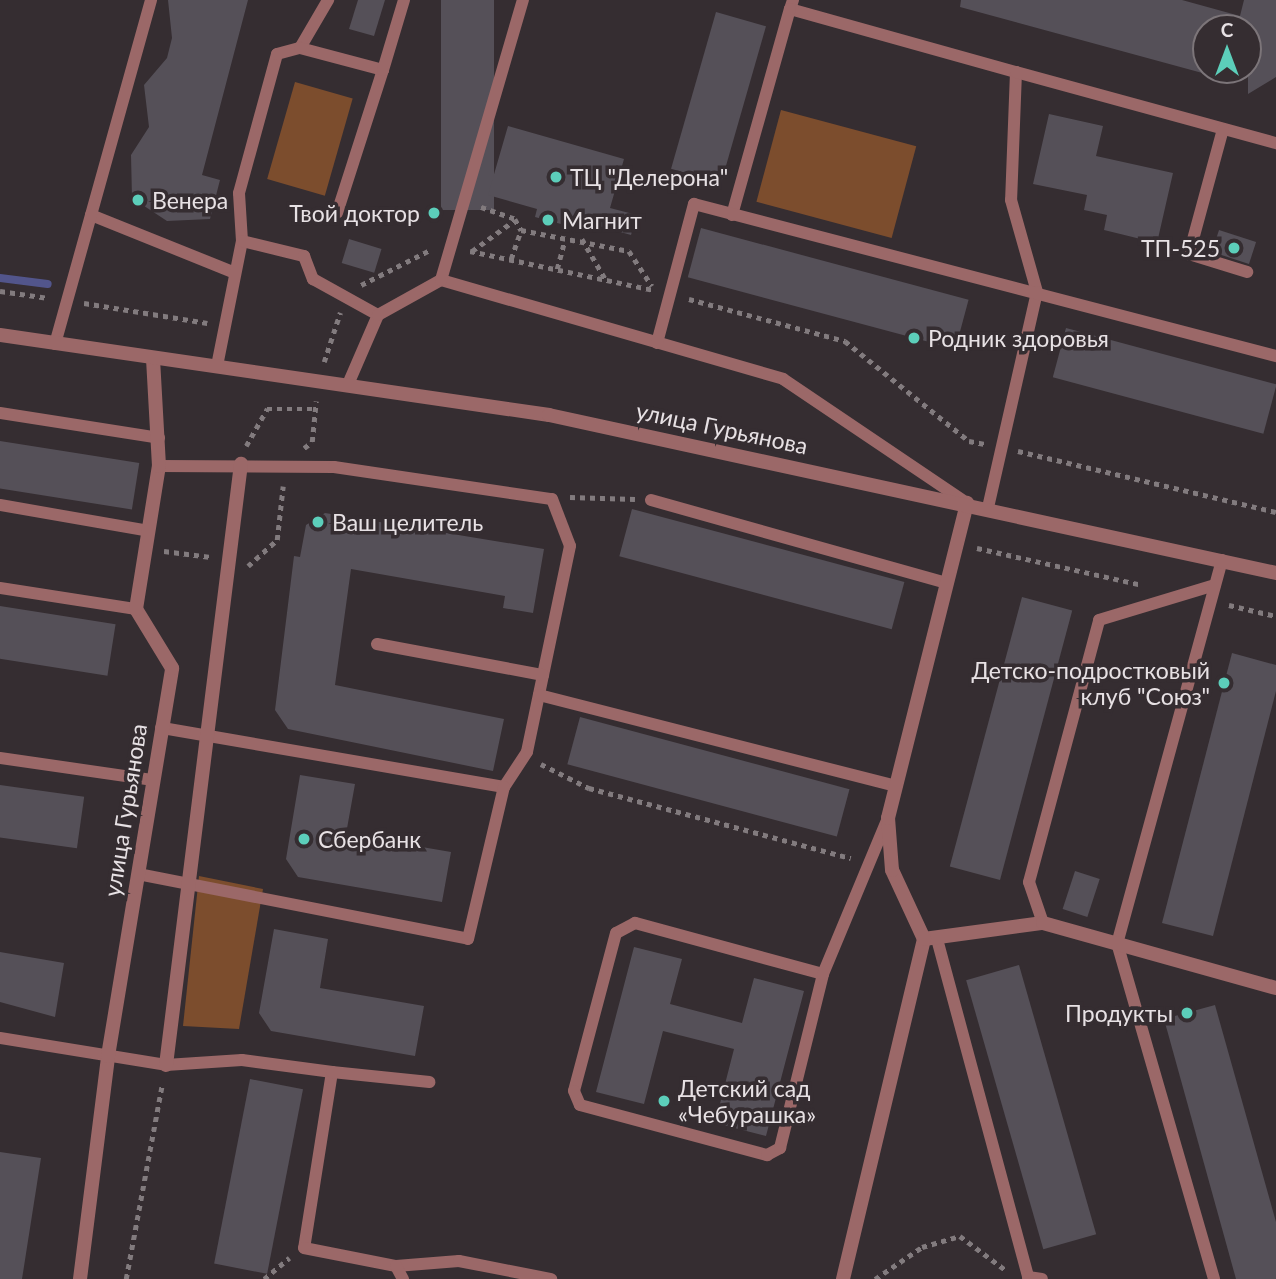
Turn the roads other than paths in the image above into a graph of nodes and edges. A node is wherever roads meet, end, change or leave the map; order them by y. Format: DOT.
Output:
graph roads {
  1 [pos="151,0"];
  2 [pos="328,0"];
  3 [pos="404,0"];
  4 [pos="523,0"];
  5 [pos="791,5"];
  6 [pos="300,48"];
  7 [pos="383,70"];
  8 [pos="1016,72"];
  9 [pos="1223,129"];
  10 [pos="1276,144"];
  11 [pos="337,213"];
  12 [pos="91,215"];
  13 [pos="732,215"];
  14 [pos="242,241"];
  15 [pos="1247,272"];
  16 [pos="235,273"];
  17 [pos="441,280"];
  18 [pos="1037,292"];
  19 [pos="378,315"];
  20 [pos="0,335"];
  21 [pos="657,343"];
  22 [pos="55,344"];
  23 [pos="1276,356"];
  24 [pos="153,359"];
  25 [pos="217,366"];
  26 [pos="349,382"];
  27 [pos="0,413"];
  28 [pos="159,438"];
  29 [pos="241,464"];
  30 [pos="159,466"];
  31 [pos="652,500"];
  32 [pos="967,503"];
  33 [pos="0,505"];
  34 [pos="988,507"];
  35 [pos="149,531"];
  36 [pos="1222,560"];
  37 [pos="1276,573"];
  38 [pos="947,583"];
  39 [pos="1215,585"];
  40 [pos="0,588"];
  41 [pos="136,609"];
  42 [pos="377,643"];
  43 [pos="543,675"];
  44 [pos="539,695"];
  45 [pos="161,728"];
  46 [pos="210,740"];
  47 [pos="0,758"];
  48 [pos="153,780"];
  49 [pos="896,786"];
  50 [pos="504,787"];
  51 [pos="888,818"];
  52 [pos="138,874"];
  53 [pos="190,885"];
  54 [pos="1043,923"];
  55 [pos="930,939"];
  56 [pos="1117,944"];
  57 [pos="823,974"];
  58 [pos="1276,988"];
  59 [pos="0,1038"];
  60 [pos="108,1056"];
  61 [pos="166,1065"];
  62 [pos="332,1072"];
  63 [pos="429,1082"];
  64 [pos="396,1266"];
  65 [pos="80,1279"];
  66 [pos="403,1279"];
  67 [pos="551,1279"];
  68 [pos="843,1279"];
  69 [pos="1042,1279"];
  70 [pos="1214,1279"];
  1 -- 12 [label="lane"];
  2 -- 6 [label="lane"];
  3 -- 7 [label="lane"];
  4 -- 17 [label="lane"];
  5 -- 8 [label="lane"];
  5 -- 13 [label="lane"];
  6 -- 7 [label="lane"];
  6 -- 14 [label="lane"];
  7 -- 11 [label="lane"];
  8 -- 9 [label="lane"];
  8 -- 18 [label="lane"];
  9 -- 10 [label="lane"];
  9 -- 15 [label="lane"];
  12 -- 16 [label="lane"];
  12 -- 22 [label="lane"];
  13 -- 18 [label="lane"];
  13 -- 21 [label="lane"];
  14 -- 16 [label="lane"];
  14 -- 19 [label="lane"];
  16 -- 25 [label="lane"];
  17 -- 19 [label="lane"];
  17 -- 21 [label="lane"];
  18 -- 23 [label="lane"];
  18 -- 34 [label="lane"];
  19 -- 26 [label="lane"];
  20 -- 22 [label="street, улица Гурьянова"];
  21 -- 32 [label="lane"];
  22 -- 24 [label="street, улица Гурьянова"];
  24 -- 25 [label="street, улица Гурьянова"];
  24 -- 28 [label="street"];
  25 -- 26 [label="street, улица Гурьянова"];
  26 -- 32 [label="street, улица Гурьянова"];
  27 -- 28 [label="lane"];
  28 -- 30 [label="street"];
  29 -- 30 [label="lane"];
  29 -- 43 [label="lane"];
  29 -- 46 [label="street"];
  30 -- 35 [label="street"];
  31 -- 38 [label="lane"];
  32 -- 34 [label="street, улица Гурьянова"];
  32 -- 38 [label="street"];
  33 -- 35 [label="lane"];
  34 -- 36 [label="street, улица Гурьянова"];
  35 -- 41 [label="street"];
  36 -- 37 [label="street, улица Гурьянова"];
  36 -- 39 [label="lane"];
  38 -- 49 [label="street"];
  39 -- 54 [label="lane"];
  39 -- 56 [label="lane"];
  40 -- 41 [label="lane"];
  41 -- 45 [label="street, улица Гурьянова"];
  42 -- 43 [label="lane"];
  43 -- 44 [label="lane"];
  44 -- 49 [label="lane"];
  44 -- 50 [label="lane"];
  45 -- 46 [label="lane"];
  45 -- 48 [label="street, улица Гурьянова"];
  46 -- 50 [label="lane"];
  46 -- 53 [label="street"];
  47 -- 48 [label="lane"];
  48 -- 52 [label="street, улица Гурьянова"];
  49 -- 51 [label="street"];
  50 -- 53 [label="lane"];
  51 -- 55 [label="street"];
  51 -- 57 [label="lane"];
  52 -- 53 [label="lane"];
  52 -- 60 [label="street, улица Гурьянова"];
  53 -- 61 [label="street"];
  54 -- 55 [label="street"];
  54 -- 56 [label="street"];
  55 -- 68 [label="street"];
  55 -- 69 [label="lane"];
  56 -- 58 [label="street"];
  56 -- 70 [label="lane"];
  57 -- 57 [label="lane"];
  59 -- 60 [label="lane"];
  60 -- 61 [label="lane"];
  60 -- 65 [label="street, улица Гурьянова"];
  61 -- 62 [label="lane"];
  62 -- 63 [label="lane"];
  62 -- 64 [label="lane"];
  64 -- 66 [label="lane"];
  64 -- 67 [label="lane"];
}
